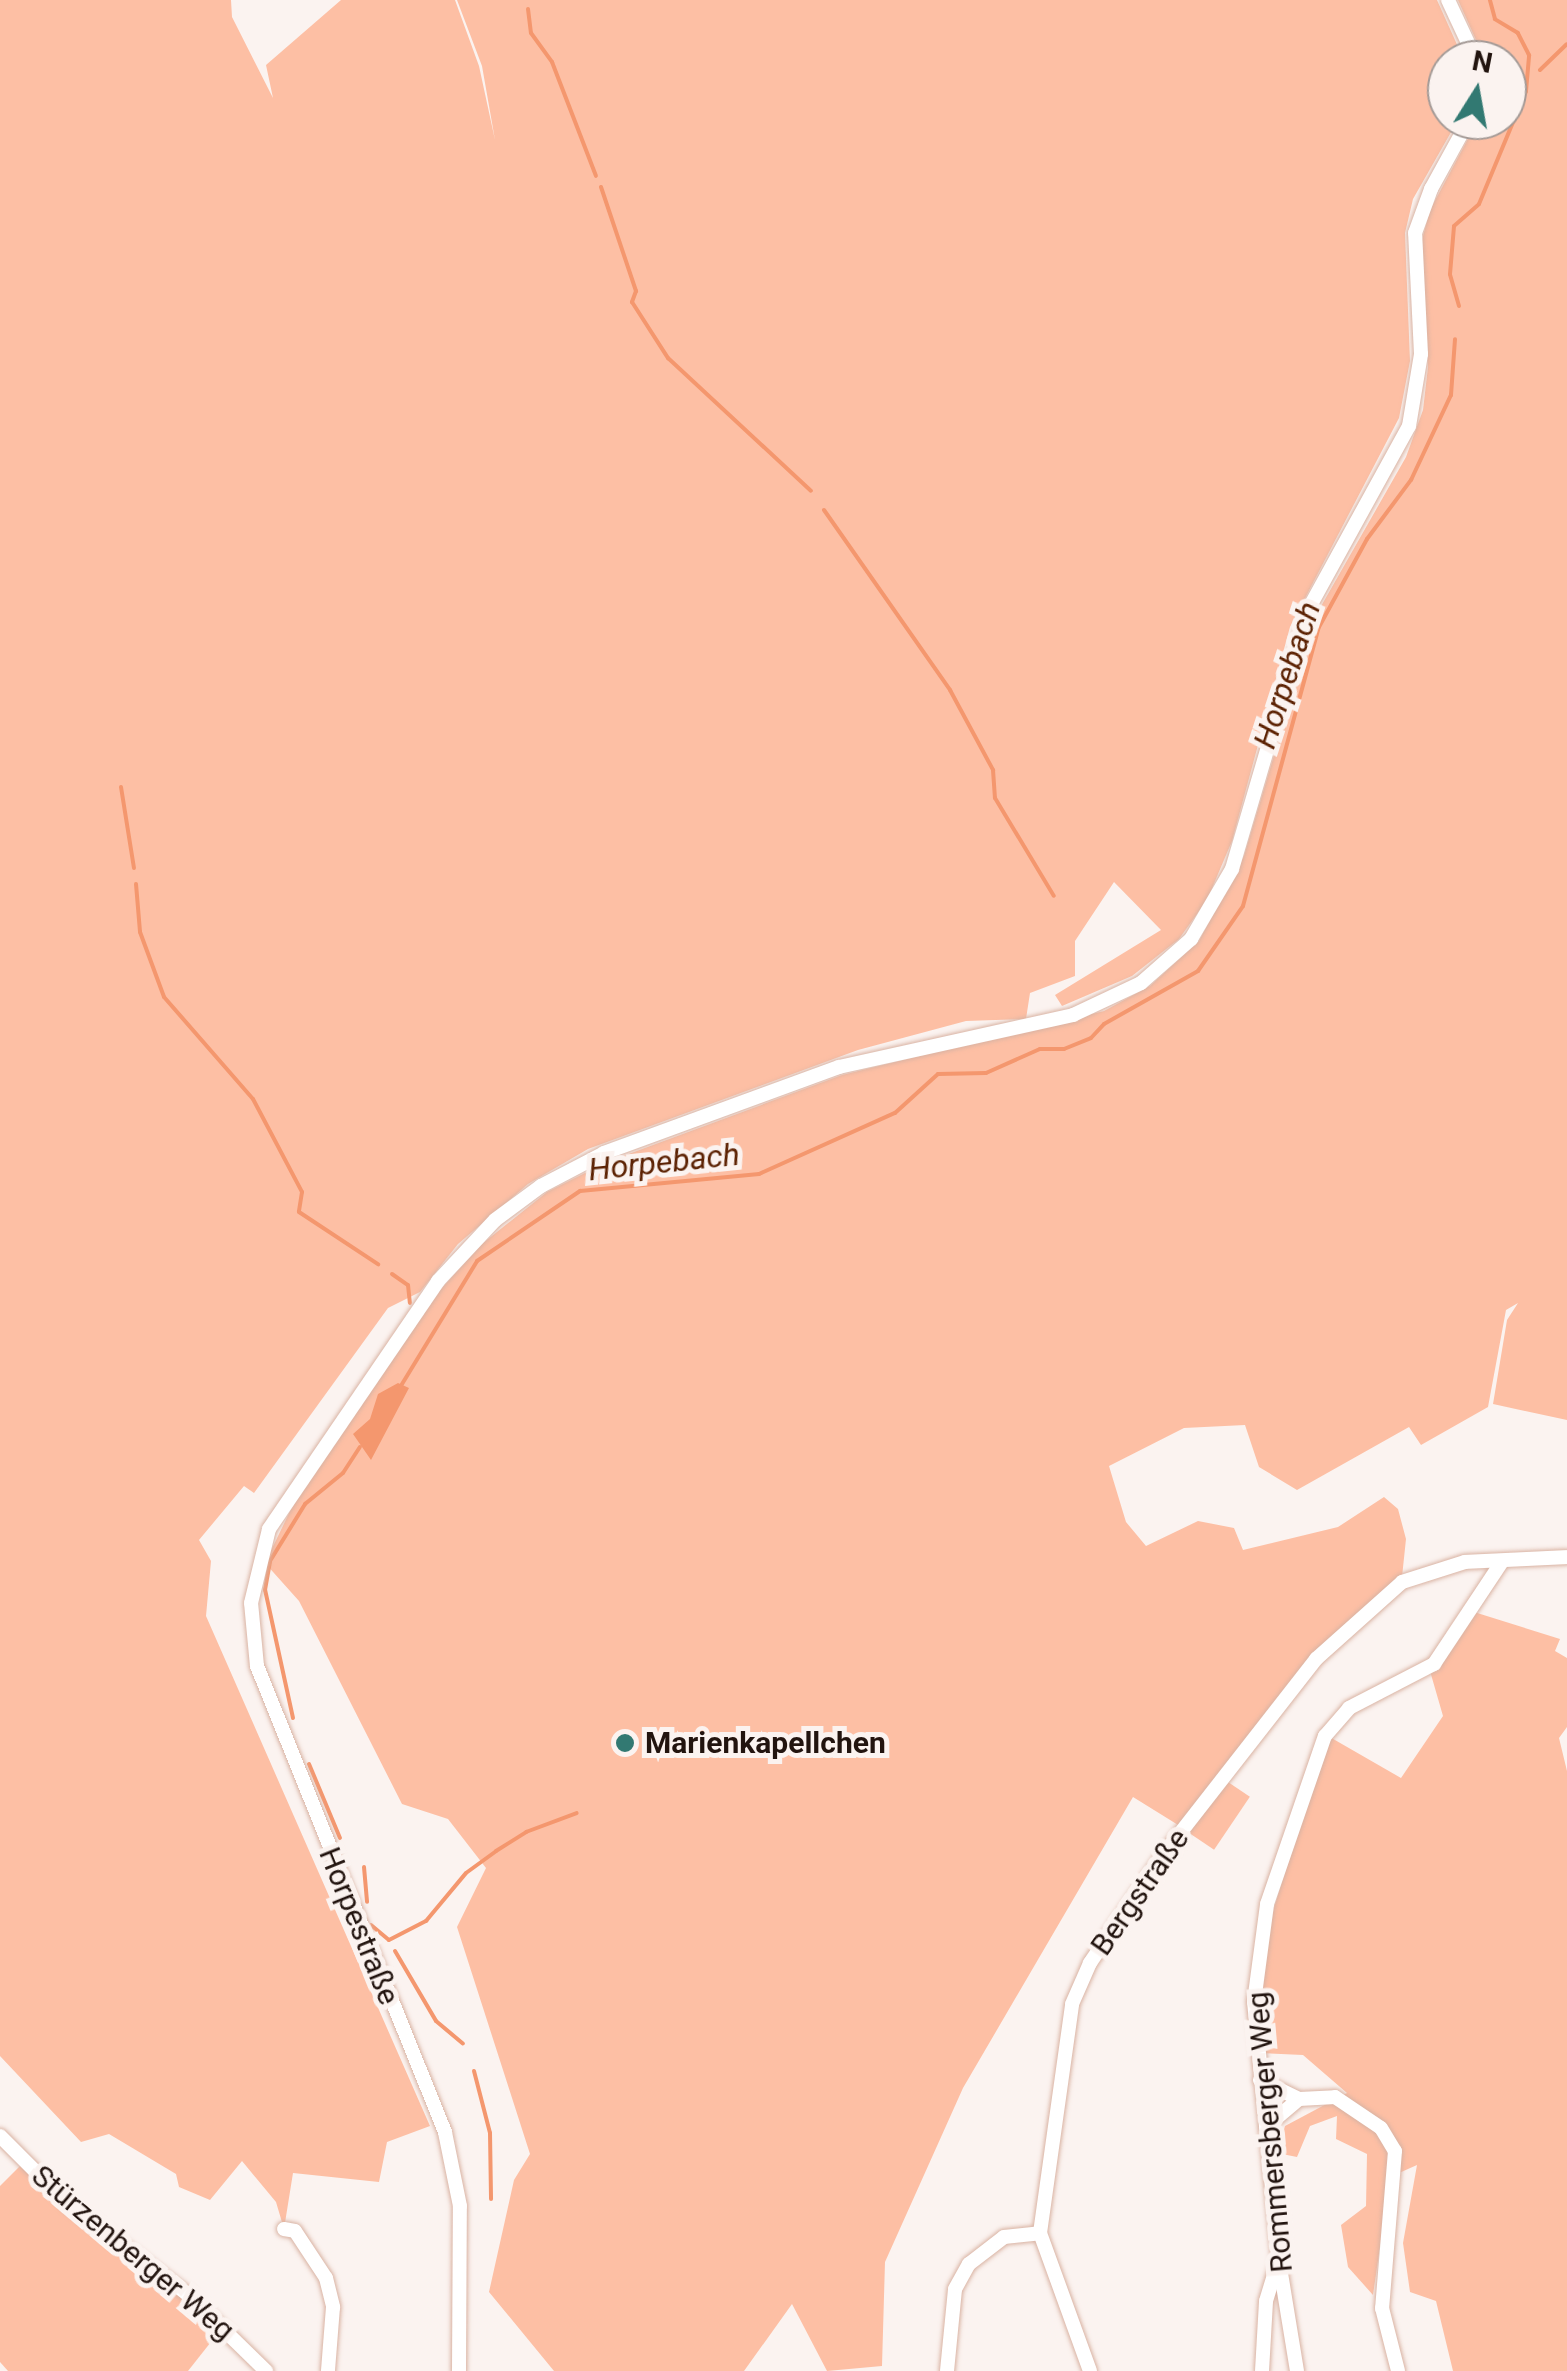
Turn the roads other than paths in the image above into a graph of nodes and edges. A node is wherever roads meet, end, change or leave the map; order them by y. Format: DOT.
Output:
graph roads {
  1 [pos="1448,0"];
  2 [pos="1467,40"];
  3 [pos="1458,140"];
  4 [pos="1567,1557"];
  5 [pos="1501,1563"];
  6 [pos="1260,2080"];
  7 [pos="1299,2099"];
  8 [pos="1266,2127"];
  9 [pos="0,2136"];
  10 [pos="284,2229"];
  11 [pos="1040,2233"];
  12 [pos="1278,2261"];
  13 [pos="266,2371"];
  14 [pos="328,2371"];
  15 [pos="458,2371"];
  16 [pos="947,2371"];
  17 [pos="1090,2371"];
  18 [pos="1262,2371"];
  19 [pos="1297,2371"];
  20 [pos="1398,2371"];
  1 -- 2 [label="street"];
  3 -- 15 [label="street, Horpestraße"];
  4 -- 5 [label="street, Bergstraße"];
  5 -- 6 [label="street, Rommersberger Weg"];
  5 -- 11 [label="street, Bergstraße"];
  6 -- 7 [label="street"];
  6 -- 8 [label="street, Rommersberger Weg"];
  7 -- 8 [label="street"];
  7 -- 20 [label="street"];
  8 -- 12 [label="street, Rommersberger Weg"];
  9 -- 13 [label="street, Stürzenberger Weg"];
  10 -- 14 [label="street"];
  11 -- 16 [label="street"];
  11 -- 17 [label="street, Bergstraße"];
  12 -- 18 [label="street"];
  12 -- 19 [label="street, Rommersberger Weg"];
}
